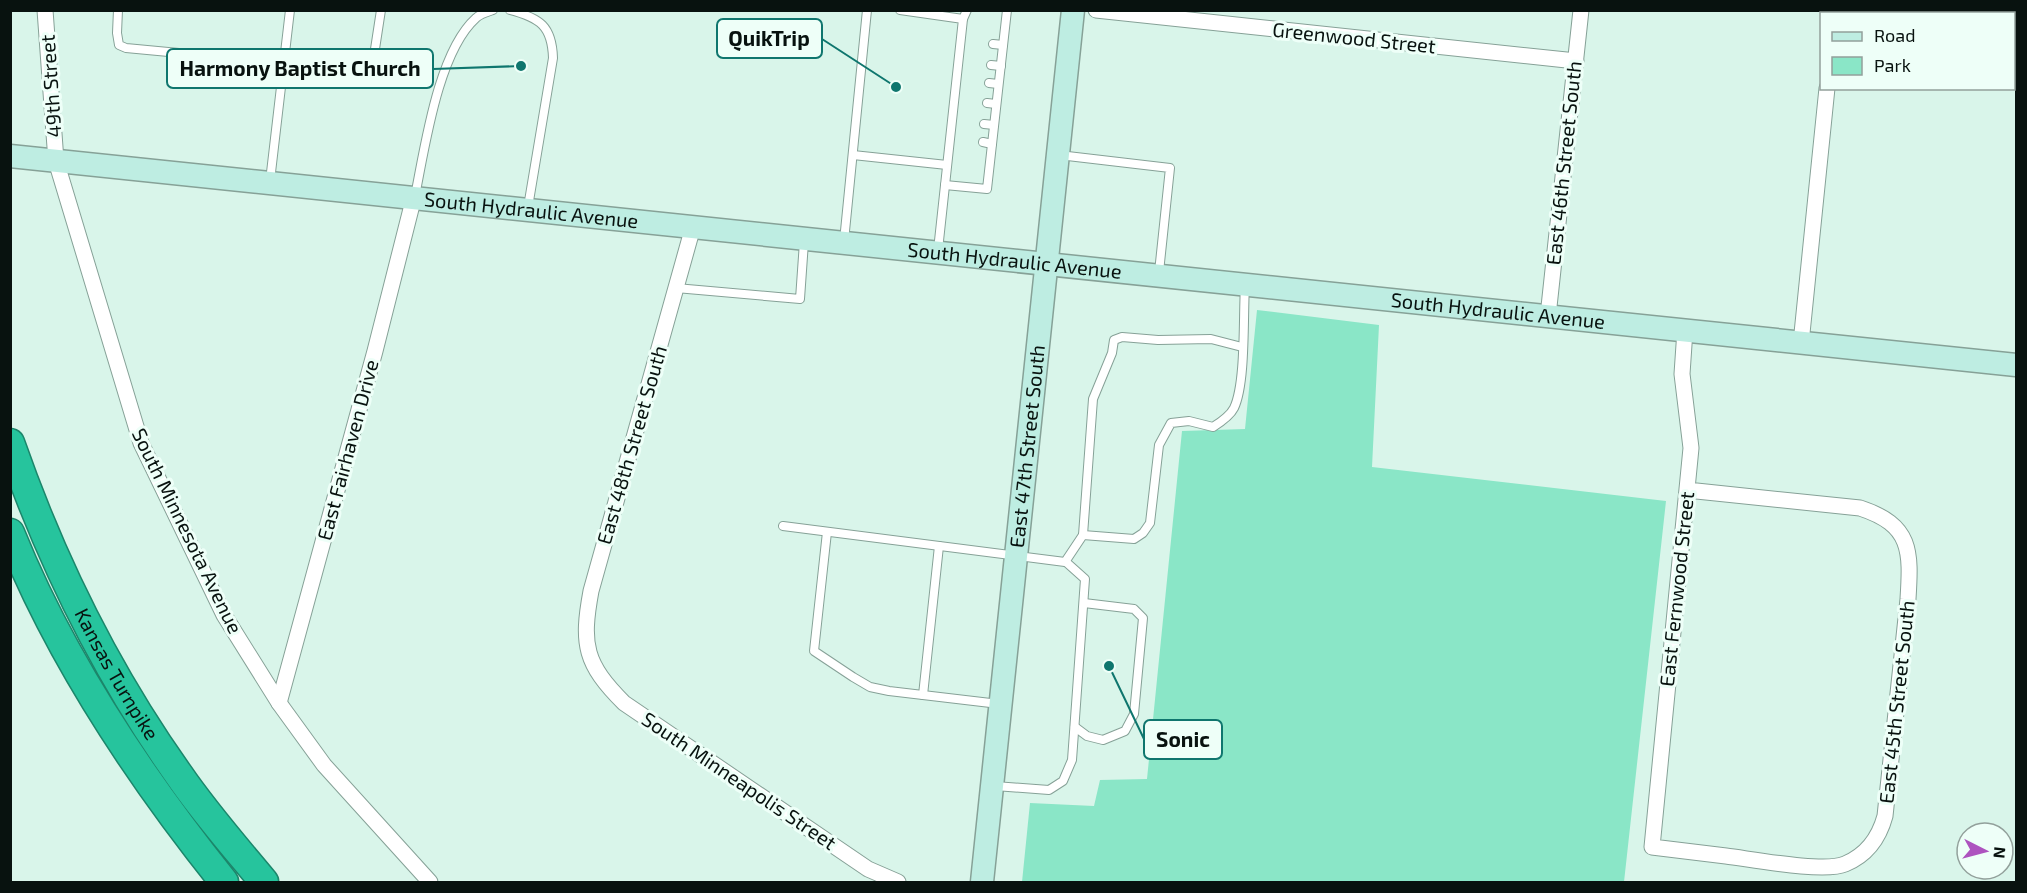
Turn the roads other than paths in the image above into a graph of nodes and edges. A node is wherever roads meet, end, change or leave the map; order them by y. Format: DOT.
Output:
graph roads {
  1 [pos="45,10"];
  2 [pos="118,10"];
  3 [pos="290,10"];
  4 [pos="381,10"];
  5 [pos="493,10"];
  6 [pos="510,10"];
  7 [pos="867,10"];
  8 [pos="900,10"];
  9 [pos="967,10"];
  10 [pos="1007,10"];
  11 [pos="1073,10"];
  12 [pos="1096,10"];
  13 [pos="1581,10"];
  14 [pos="963,19"];
  15 [pos="993,44"];
  16 [pos="1003,45"];
  17 [pos="1576,61"];
  18 [pos="284,64"];
  19 [pos="991,65"];
  20 [pos="1001,66"];
  21 [pos="989,83"];
  22 [pos="998,84"];
  23 [pos="1827,90"];
  24 [pos="987,103"];
  25 [pos="996,104"];
  26 [pos="984,124"];
  27 [pos="994,125"];
  28 [pos="982,142"];
  29 [pos="992,144"];
  30 [pos="853,155"];
  31 [pos="1058,155"];
  32 [pos="10,156"];
  33 [pos="56,161"];
  34 [pos="947,165"];
  35 [pos="270,183"];
  36 [pos="945,185"];
  37 [pos="414,197"];
  38 [pos="528,209"];
  39 [pos="693,227"];
  40 [pos="805,238"];
  41 [pos="844,243"];
  42 [pos="938,252"];
  43 [pos="1046,263"];
  44 [pos="1158,275"];
  45 [pos="1245,284"];
  46 [pos="676,288"];
  47 [pos="1548,316"];
  48 [pos="1685,330"];
  49 [pos="1801,343"];
  50 [pos="1242,347"];
  51 [pos="2016,365"];
  52 [pos="10,443"];
  53 [pos="1687,490"];
  54 [pos="783,526"];
  55 [pos="827,532"];
  56 [pos="10,533"];
  57 [pos="1083,535"];
  58 [pos="939,546"];
  59 [pos="1015,556"];
  60 [pos="1066,562"];
  61 [pos="1084,603"];
  62 [pos="593,664"];
  63 [pos="923,695"];
  64 [pos="279,703"];
  65 [pos="1000,704"];
  66 [pos="1075,727"];
  67 [pos="992,786"];
  68 [pos="1869,849"];
  69 [pos="224,882"];
  70 [pos="264,882"];
  71 [pos="430,882"];
  72 [pos="898,882"];
  73 [pos="982,882"];
  1 -- 33 [label="street, 49th Street"];
  2 -- 18 [label="lane"];
  3 -- 18 [label="lane"];
  4 -- 18 [label="lane"];
  5 -- 37 [label="lane"];
  6 -- 38 [label="lane"];
  7 -- 30 [label="lane"];
  8 -- 14 [label="lane"];
  9 -- 14 [label="lane"];
  10 -- 16 [label="lane"];
  11 -- 31 [label="street, East 47th Street South"];
  12 -- 17 [label="street, Greenwood Street"];
  13 -- 17 [label="street, East 46th Street South"];
  14 -- 34 [label="lane"];
  15 -- 16 [label="lane"];
  16 -- 20 [label="lane"];
  17 -- 47 [label="street, East 46th Street South"];
  18 -- 35 [label="lane"];
  19 -- 20 [label="lane"];
  20 -- 22 [label="lane"];
  21 -- 22 [label="lane"];
  22 -- 25 [label="lane"];
  23 -- 49 [label="street"];
  24 -- 25 [label="lane"];
  25 -- 27 [label="lane"];
  26 -- 27 [label="lane"];
  27 -- 29 [label="lane"];
  28 -- 29 [label="lane"];
  29 -- 36 [label="lane"];
  30 -- 34 [label="lane"];
  30 -- 41 [label="lane"];
  31 -- 43 [label="street, East 47th Street South"];
  31 -- 44 [label="lane"];
  32 -- 33 [label="street, South Hydraulic Avenue"];
  33 -- 35 [label="street, South Hydraulic Avenue"];
  33 -- 64 [label="street, South Minnesota Avenue"];
  34 -- 36 [label="lane"];
  35 -- 37 [label="street, South Hydraulic Avenue"];
  36 -- 42 [label="lane"];
  37 -- 38 [label="street, South Hydraulic Avenue"];
  37 -- 64 [label="street, East Fairhaven Drive"];
  38 -- 39 [label="street, South Hydraulic Avenue"];
  39 -- 40 [label="street, South Hydraulic Avenue"];
  39 -- 46 [label="street, East 48th Street South"];
  40 -- 41 [label="street, South Hydraulic Avenue"];
  40 -- 46 [label="lane"];
  41 -- 42 [label="street, South Hydraulic Avenue"];
  42 -- 43 [label="street, South Hydraulic Avenue"];
  43 -- 44 [label="street, South Hydraulic Avenue"];
  43 -- 59 [label="street, East 47th Street South"];
  44 -- 45 [label="street, South Hydraulic Avenue"];
  45 -- 47 [label="street, South Hydraulic Avenue"];
  45 -- 50 [label="lane"];
  46 -- 62 [label="street, East 48th Street South"];
  47 -- 48 [label="street, South Hydraulic Avenue"];
  48 -- 49 [label="street, South Hydraulic Avenue"];
  48 -- 53 [label="street, East Fernwood Street"];
  49 -- 51 [label="street, South Hydraulic Avenue"];
  50 -- 57 [label="lane"];
  50 -- 57 [label="lane"];
  52 -- 70 [label="highway, Kansas Turnpike"];
  53 -- 68 [label="street, East 45th Street South"];
  53 -- 68 [label="street, East Fernwood Street"];
  54 -- 55 [label="lane"];
  55 -- 58 [label="lane"];
  55 -- 63 [label="lane"];
  56 -- 69 [label="highway, Kansas Turnpike"];
  57 -- 60 [label="lane"];
  58 -- 59 [label="lane"];
  58 -- 63 [label="lane"];
  59 -- 60 [label="lane"];
  59 -- 65 [label="street, East 47th Street South"];
  60 -- 61 [label="lane"];
  61 -- 66 [label="lane"];
  61 -- 66 [label="lane"];
  62 -- 72 [label="street, South Minneapolis Street"];
  63 -- 65 [label="lane"];
  64 -- 71 [label="street, South Minnesota Avenue"];
  65 -- 67 [label="street, East 47th Street South"];
  66 -- 67 [label="lane"];
  67 -- 73 [label="street, East 47th Street South"];
}
